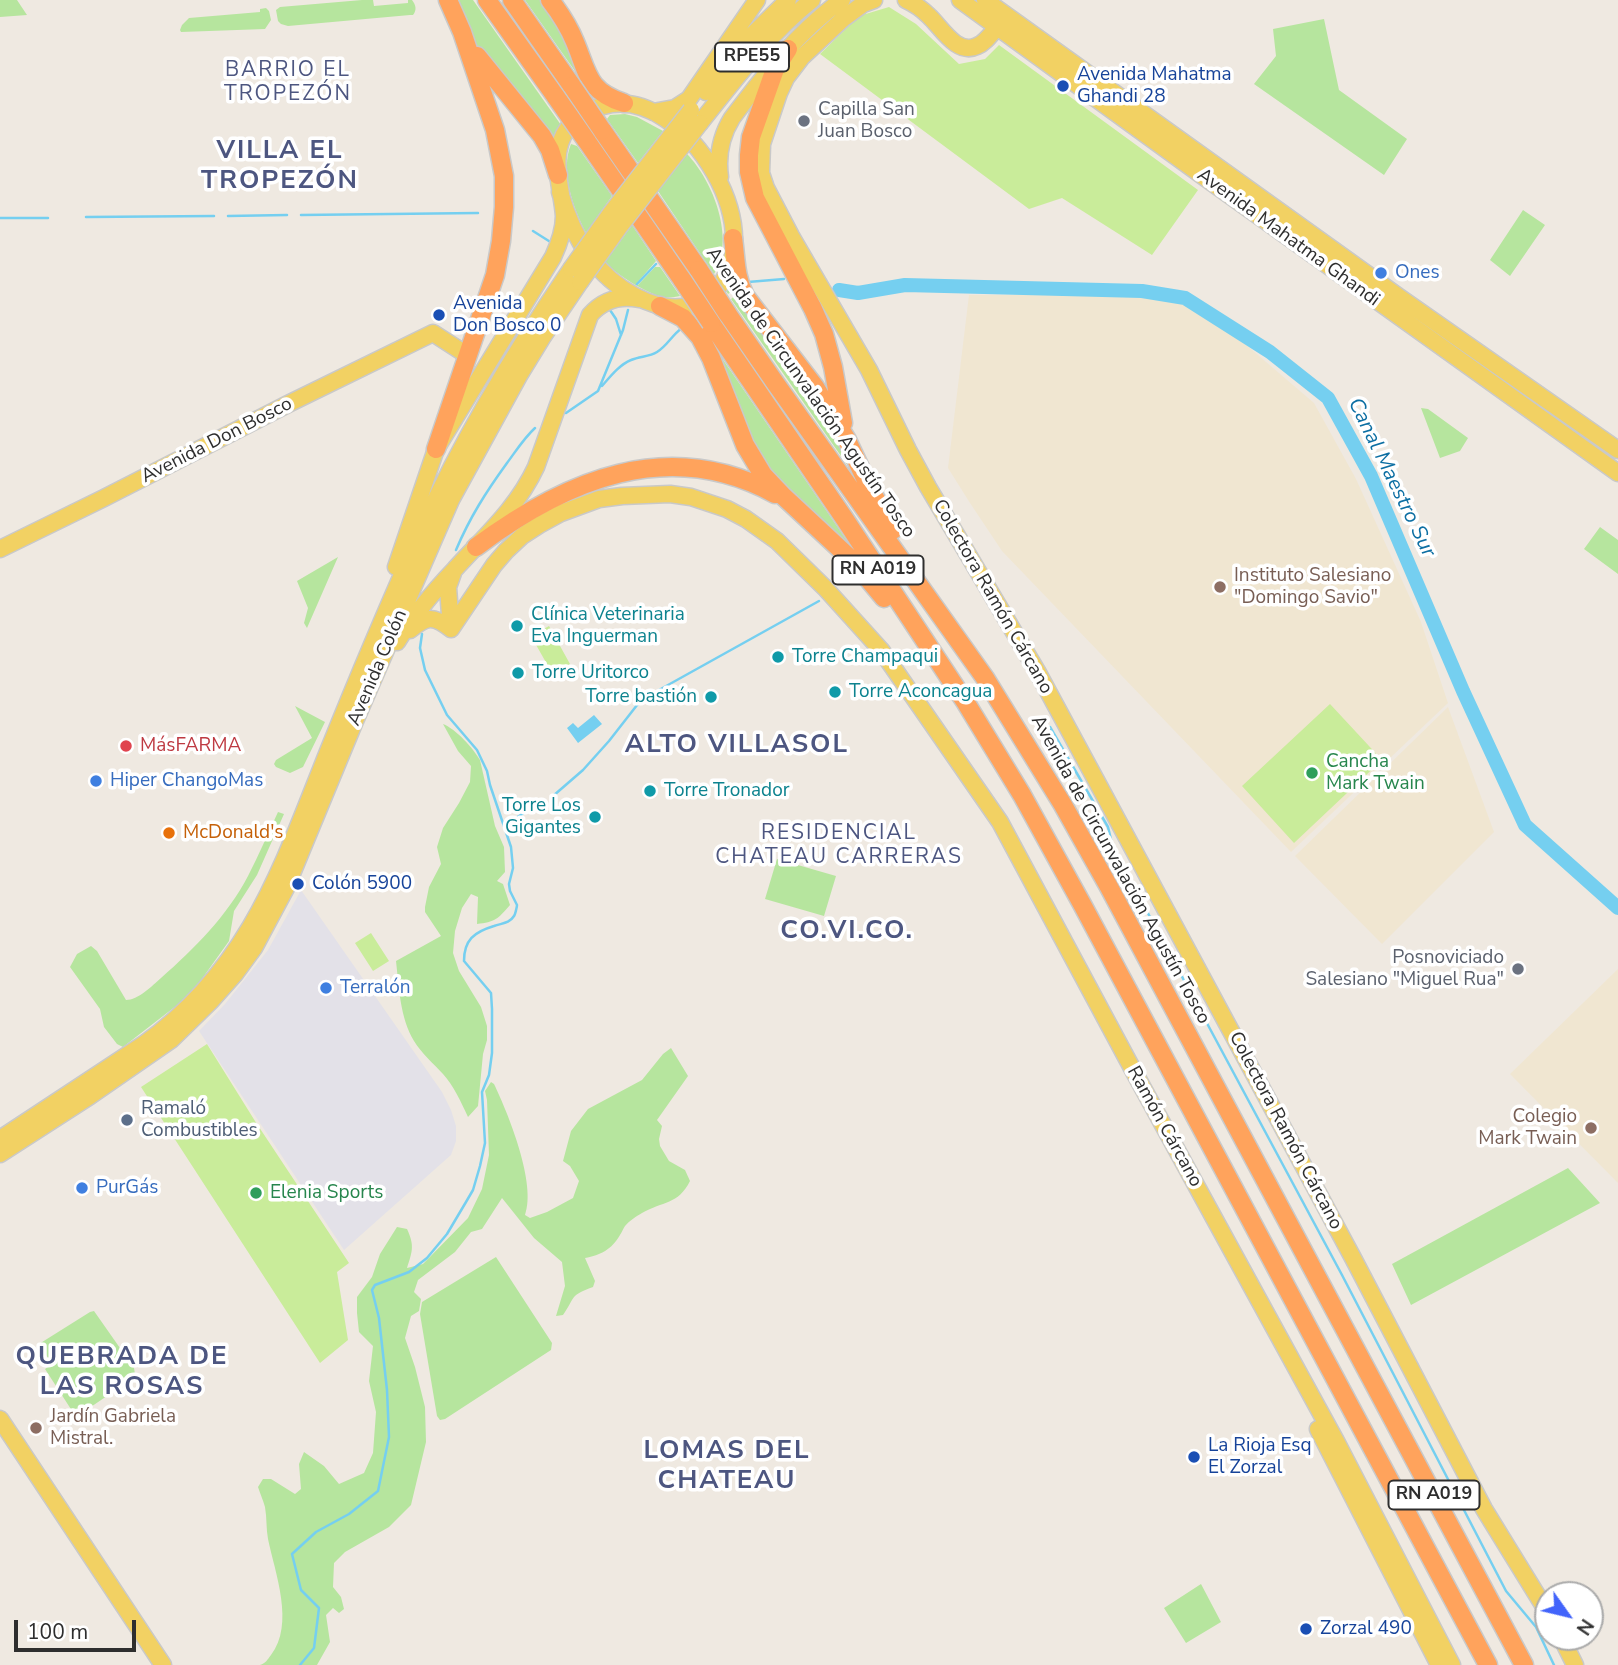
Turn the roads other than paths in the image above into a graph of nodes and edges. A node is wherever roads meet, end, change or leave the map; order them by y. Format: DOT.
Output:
graph roads {
  1 [pos="448,0"];
  2 [pos="487,0"];
  3 [pos="512,0"];
  4 [pos="550,0"];
  5 [pos="757,0"];
  6 [pos="788,0"];
  7 [pos="812,0"];
  8 [pos="842,0"];
  9 [pos="874,0"];
  10 [pos="906,0"];
  11 [pos="960,0"];
  12 [pos="990,4"];
  13 [pos="997,27"];
  14 [pos="462,32"];
  15 [pos="788,49"];
  16 [pos="624,103"];
  17 [pos="653,112"];
  18 [pos="696,116"];
  19 [pos="559,183"];
  20 [pos="725,196"];
  21 [pos="733,238"];
  22 [pos="575,275"];
  23 [pos="642,299"];
  24 [pos="660,306"];
  25 [pos="467,355"];
  26 [pos="847,440"];
  27 [pos="436,449"];
  28 [pos="1618,450"];
  29 [pos="1618,473"];
  30 [pos="790,503"];
  31 [pos="476,547"];
  32 [pos="0,549"];
  33 [pos="456,567"];
  34 [pos="471,600"];
  35 [pos="449,605"];
  36 [pos="383,621"];
  37 [pos="451,629"];
  38 [pos="400,638"];
  39 [pos="985,678"];
  40 [pos="374,680"];
  41 [pos="994,747"];
  42 [pos="0,1139"];
  43 [pos="0,1154"];
  44 [pos="0,1419"];
  45 [pos="1326,1447"];
  46 [pos="1534,1591"];
  47 [pos="163,1665"];
  48 [pos="1439,1665"];
  49 [pos="1452,1665"];
  50 [pos="1488,1665"];
  51 [pos="1524,1665"];
  1 -- 14 [label="highway"];
  2 -- 41 [label="highway, Avenida de Circunvalación Agustín Tosco / RN A019, bridge"];
  3 -- 39 [label="highway, Avenida de Circunvalación Agustín Tosco / RN A019, bridge"];
  4 -- 16 [label="highway"];
  5 -- 17 [label="main road"];
  6 -- 18 [label="main road, RPE55"];
  7 -- 18 [label="main road, RPE55"];
  8 -- 15 [label="main road"];
  9 -- 46 [label="main road, Colectora Ramón Cárcano"];
  10 -- 13 [label="main road"];
  11 -- 13 [label="main road, Avenida Mahatma Ghandi"];
  12 -- 13 [label="main road"];
  12 -- 28 [label="main road, Avenida Mahatma Ghandi"];
  13 -- 29 [label="main road, Avenida Mahatma Ghandi"];
  14 -- 19 [label="highway"];
  14 -- 25 [label="highway"];
  15 -- 20 [label="main road"];
  15 -- 26 [label="highway"];
  16 -- 17 [label="main road"];
  16 -- 19 [label="main road"];
  17 -- 20 [label="main road"];
  18 -- 22 [label="main road, Avenida Colón, bridge"];
  19 -- 23 [label="main road"];
  19 -- 27 [label="main road"];
  20 -- 21 [label="main road"];
  21 -- 24 [label="main road"];
  21 -- 26 [label="highway"];
  22 -- 36 [label="main road, Avenida Colón"];
  22 -- 40 [label="main road, Avenida Colón"];
  23 -- 24 [label="main road"];
  23 -- 31 [label="main road"];
  24 -- 30 [label="highway"];
  25 -- 27 [label="highway"];
  25 -- 32 [label="main road, Avenida Don Bosco"];
  26 -- 39 [label="highway"];
  27 -- 36 [label="main road"];
  30 -- 31 [label="highway"];
  30 -- 41 [label="highway"];
  31 -- 33 [label="main road"];
  33 -- 35 [label="main road"];
  33 -- 38 [label="main road"];
  34 -- 35 [label="main road"];
  34 -- 37 [label="main road, Ramón Cárcano"];
  34 -- 45 [label="main road, Ramón Cárcano"];
  35 -- 37 [label="main road"];
  36 -- 42 [label="main road, Avenida Colón"];
  37 -- 38 [label="main road"];
  38 -- 40 [label="main road"];
  39 -- 51 [label="highway, Avenida de Circunvalación Agustín Tosco / RN A019"];
  40 -- 43 [label="main road, Avenida Colón"];
  41 -- 50 [label="highway, Avenida de Circunvalación Agustín Tosco / RN A019"];
  44 -- 47 [label="main road"];
  45 -- 48 [label="main road, Ramón Cárcano"];
  45 -- 49 [label="main road, Ramón Cárcano"];
}
